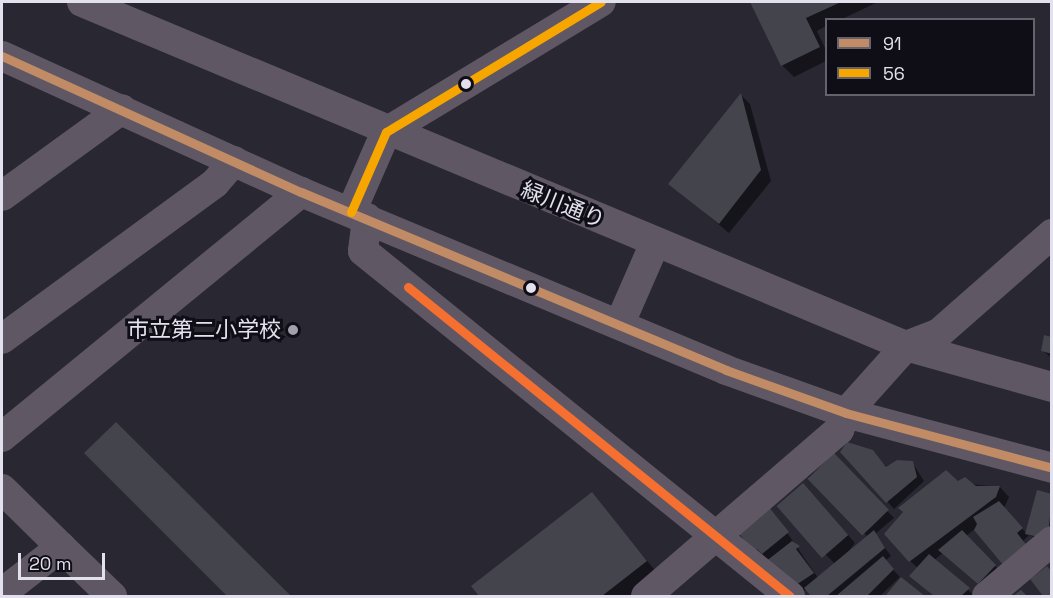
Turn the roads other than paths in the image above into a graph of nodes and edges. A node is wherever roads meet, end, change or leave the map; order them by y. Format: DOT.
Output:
graph roads {
  1 [pos="82,2"];
  2 [pos="601,2"];
  3 [pos="2,57"];
  4 [pos="122,109"];
  5 [pos="386,132"];
  6 [pos="234,161"];
  7 [pos="301,192"];
  8 [pos="2,196"];
  9 [pos="359,215"];
  10 [pos="1052,234"];
  11 [pos="655,243"];
  12 [pos="620,323"];
  13 [pos="2,339"];
  14 [pos="906,346"];
  15 [pos="1052,387"];
  16 [pos="846,412"];
  17 [pos="2,437"];
  18 [pos="1052,468"];
  19 [pos="2,489"];
  20 [pos="719,536"];
  21 [pos="1052,541"];
  22 [pos="61,547"];
  23 [pos="2,593"];
  24 [pos="112,597"];
  25 [pos="646,597"];
  26 [pos="790,597"];
  27 [pos="987,597"];
  1 -- 5 [label="street, 緑川通り"];
  2 -- 5 [label="street"];
  3 -- 4 [label="street"];
  4 -- 6 [label="street"];
  4 -- 8 [label="street"];
  5 -- 9 [label="street"];
  5 -- 11 [label="street, 緑川通り"];
  6 -- 7 [label="street"];
  6 -- 13 [label="street"];
  7 -- 9 [label="street"];
  7 -- 17 [label="street"];
  9 -- 12 [label="street"];
  9 -- 20 [label="street"];
  10 -- 14 [label="street"];
  11 -- 12 [label="street"];
  11 -- 14 [label="street, 緑川通り"];
  12 -- 16 [label="street"];
  14 -- 15 [label="street, 緑川通り"];
  14 -- 16 [label="street"];
  16 -- 18 [label="street"];
  16 -- 20 [label="street"];
  19 -- 22 [label="street"];
  20 -- 25 [label="street"];
  20 -- 26 [label="street"];
  21 -- 27 [label="street"];
  22 -- 23 [label="street"];
  22 -- 24 [label="street"];
}
